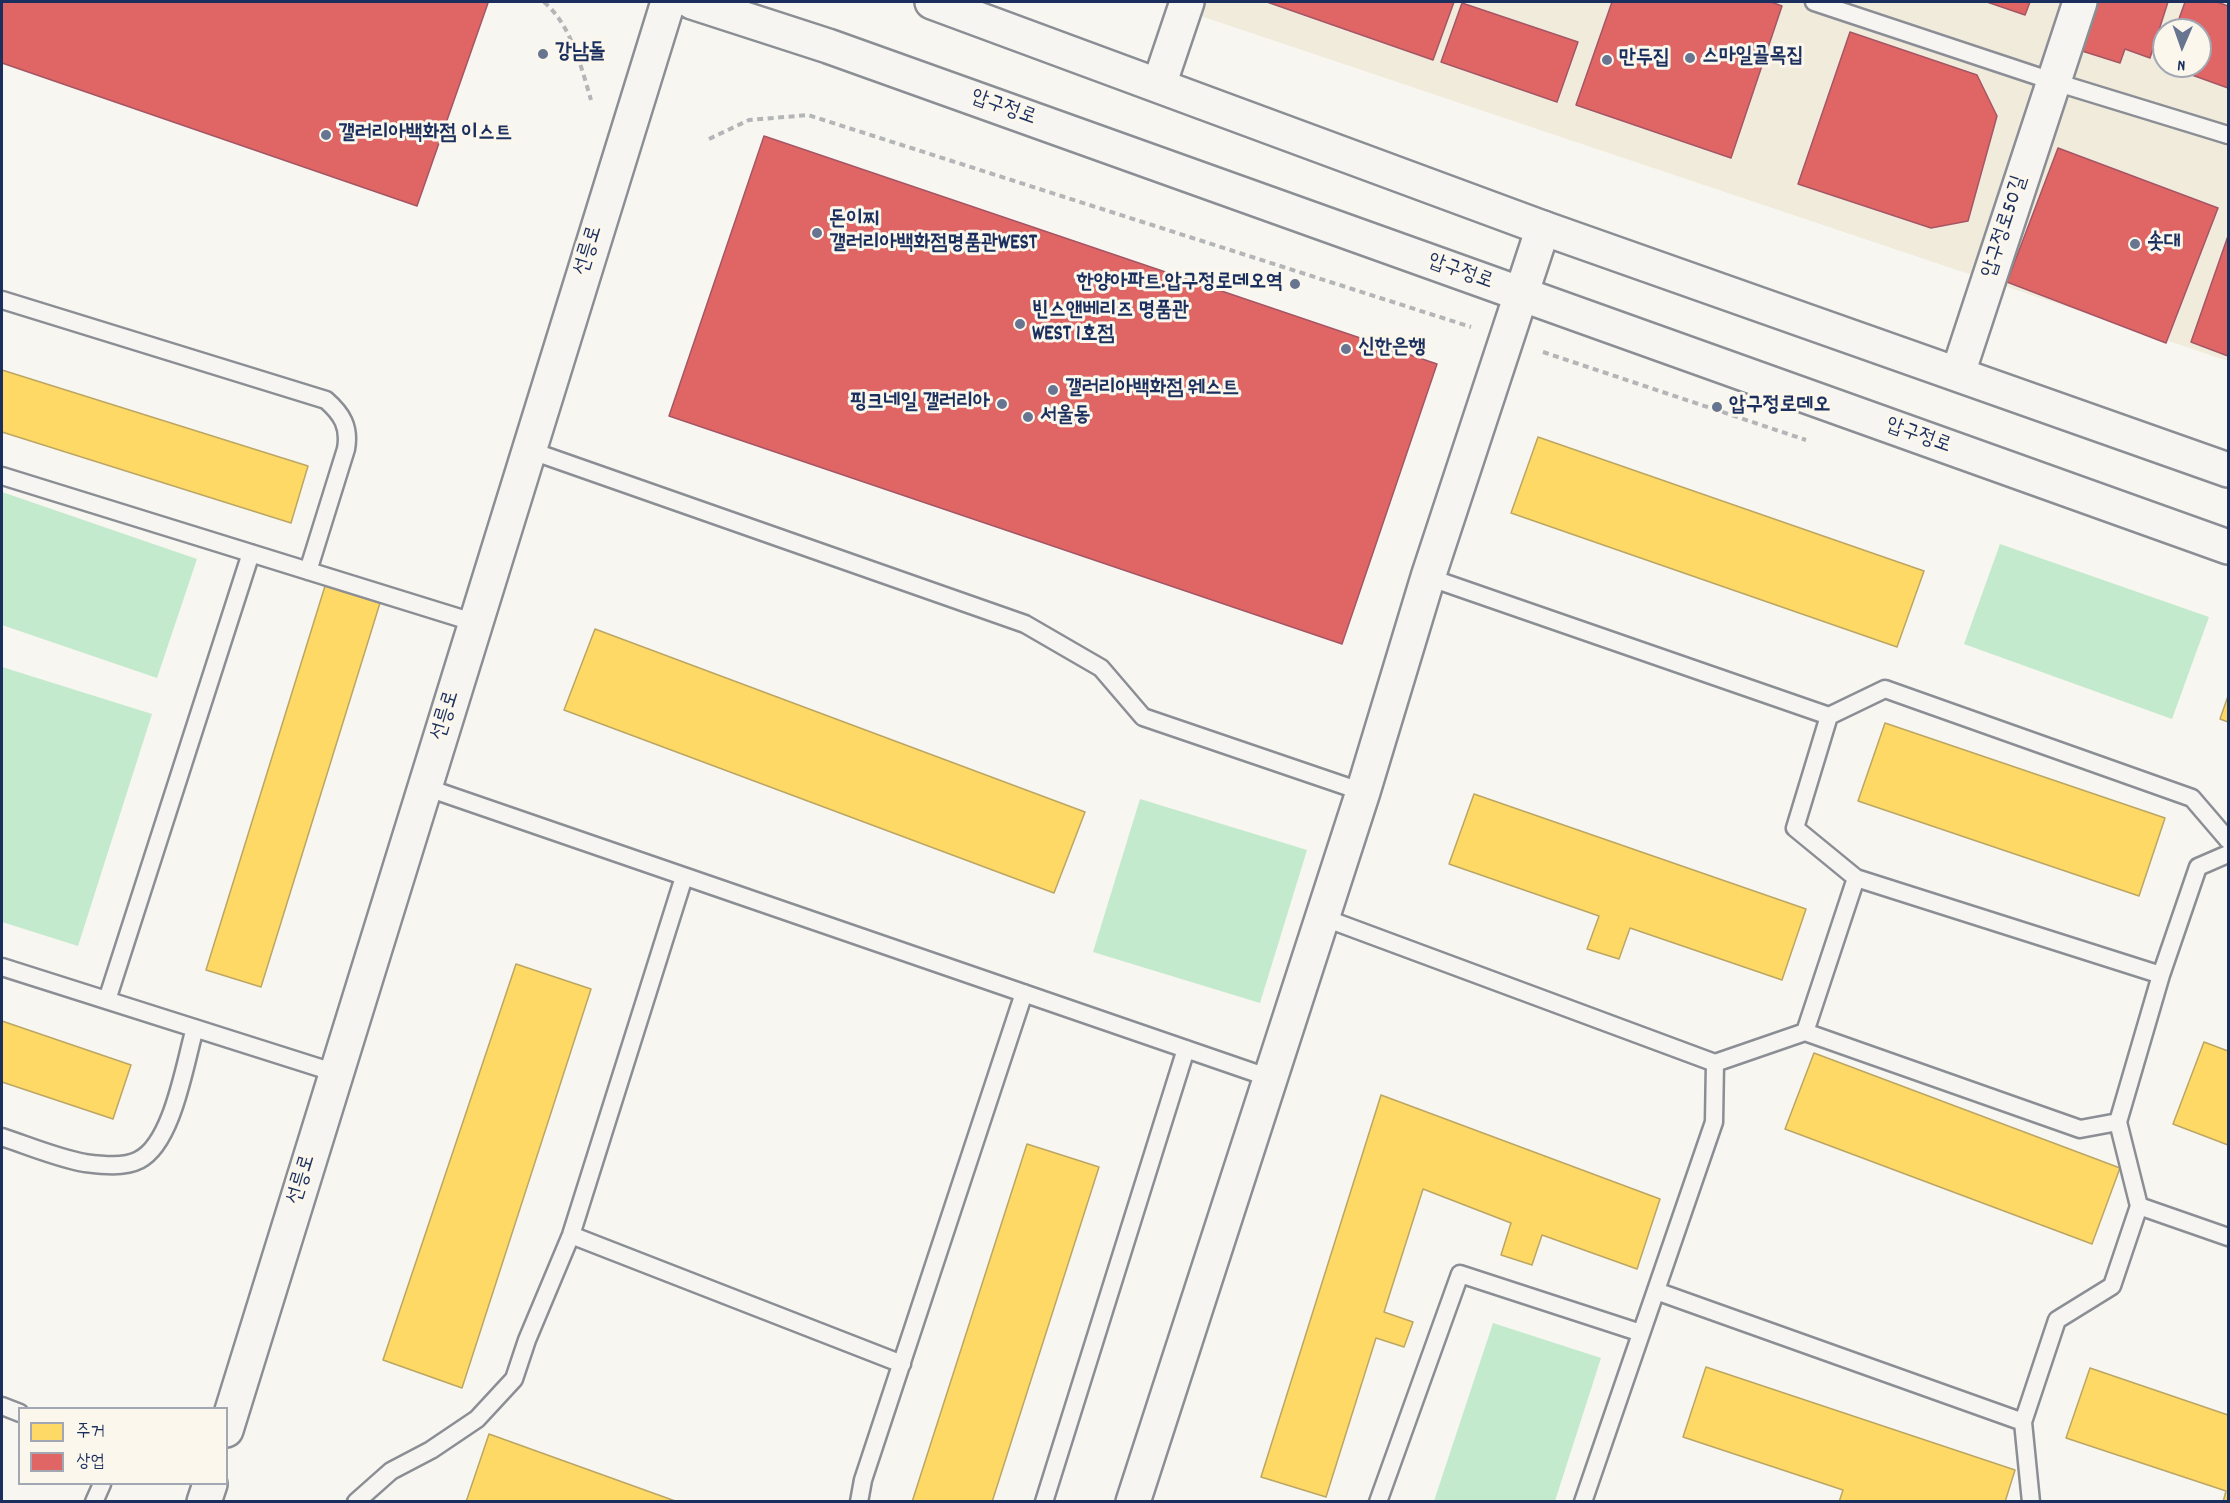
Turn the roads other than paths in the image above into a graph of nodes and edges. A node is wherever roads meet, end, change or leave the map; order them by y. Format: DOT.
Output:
graph roads {
  1 [pos="668,2"];
  2 [pos="692,2"];
  3 [pos="932,2"];
  4 [pos="1187,2"];
  5 [pos="1814,2"];
  6 [pos="2080,2"];
  7 [pos="2055,82"];
  8 [pos="1159,85"];
  9 [pos="2229,135"];
  10 [pos="1543,228"];
  11 [pos="1520,295"];
  12 [pos="2,300"];
  13 [pos="1958,373"];
  14 [pos="529,450"];
  15 [pos="2229,470"];
  16 [pos="2,476"];
  17 [pos="2229,547"];
  18 [pos="251,553"];
  19 [pos="308,571"];
  20 [pos="1428,577"];
  21 [pos="476,623"];
  22 [pos="1829,716"];
  23 [pos="425,787"];
  24 [pos="1363,792"];
  25 [pos="2229,840"];
  26 [pos="2229,854"];
  27 [pos="684,877"];
  28 [pos="1856,878"];
  29 [pos="1322,917"];
  30 [pos="2,967"];
  31 [pos="2162,975"];
  32 [pos="1024,993"];
  33 [pos="107,1000"];
  34 [pos="195,1028"];
  35 [pos="1805,1032"];
  36 [pos="1186,1049"];
  37 [pos="1715,1063"];
  38 [pos="336,1073"];
  39 [pos="1270,1078"];
  40 [pos="2118,1122"];
  41 [pos="2,1137"];
  42 [pos="2139,1206"];
  43 [pos="571,1235"];
  44 [pos="2229,1237"];
  45 [pos="1656,1291"];
  46 [pos="1641,1333"];
  47 [pos="902,1364"];
  48 [pos="2,1406"];
  49 [pos="18,1412"];
  50 [pos="2023,1422"];
  51 [pos="228,1424"];
  52 [pos="102,1485"];
  53 [pos="210,1485"];
  54 [pos="1587,1500"];
  55 [pos="94,1502"];
  56 [pos="204,1502"];
  57 [pos="356,1502"];
  58 [pos="859,1502"];
  59 [pos="1044,1502"];
  60 [pos="1133,1502"];
  61 [pos="1378,1502"];
  62 [pos="2031,1502"];
  1 -- 14 [label="main road, 선릉로"];
  2 -- 11 [label="main road, 압구정로"];
  3 -- 8 [label="main road"];
  4 -- 8 [label="main road"];
  5 -- 7 [label="lane"];
  6 -- 7 [label="main road, 압구정로50길"];
  7 -- 9 [label="lane"];
  7 -- 13 [label="main road, 압구정로50길"];
  8 -- 10 [label="main road"];
  10 -- 11 [label="main road"];
  10 -- 13 [label="main road"];
  11 -- 17 [label="main road, 압구정로"];
  11 -- 20 [label="main road"];
  12 -- 19 [label="lane"];
  13 -- 15 [label="main road"];
  14 -- 21 [label="main road, 선릉로"];
  14 -- 24 [label="lane"];
  16 -- 18 [label="lane"];
  18 -- 19 [label="lane"];
  18 -- 33 [label="lane"];
  19 -- 21 [label="lane"];
  20 -- 22 [label="lane"];
  20 -- 24 [label="main road"];
  21 -- 23 [label="main road, 선릉로"];
  22 -- 25 [label="lane"];
  22 -- 28 [label="lane"];
  23 -- 27 [label="lane"];
  23 -- 38 [label="main road, 선릉로"];
  24 -- 29 [label="main road"];
  26 -- 31 [label="lane"];
  27 -- 32 [label="lane"];
  27 -- 43 [label="lane"];
  28 -- 31 [label="lane"];
  28 -- 35 [label="lane"];
  29 -- 37 [label="lane"];
  29 -- 39 [label="main road"];
  30 -- 33 [label="lane"];
  31 -- 40 [label="lane"];
  32 -- 36 [label="lane"];
  32 -- 47 [label="lane"];
  33 -- 34 [label="lane"];
  34 -- 38 [label="lane"];
  34 -- 41 [label="lane"];
  35 -- 37 [label="lane"];
  35 -- 40 [label="lane"];
  36 -- 39 [label="lane"];
  36 -- 59 [label="lane"];
  37 -- 45 [label="lane"];
  38 -- 51 [label="main road, 선릉로"];
  39 -- 60 [label="main road"];
  40 -- 42 [label="lane"];
  42 -- 44 [label="lane"];
  42 -- 50 [label="lane"];
  43 -- 47 [label="lane"];
  43 -- 57 [label="lane"];
  45 -- 46 [label="lane"];
  45 -- 50 [label="lane"];
  46 -- 54 [label="lane"];
  46 -- 61 [label="lane"];
  47 -- 58 [label="lane"];
  48 -- 49 [label="lane"];
  50 -- 62 [label="lane"];
  52 -- 55 [label="lane"];
  53 -- 56 [label="main road"];
}
